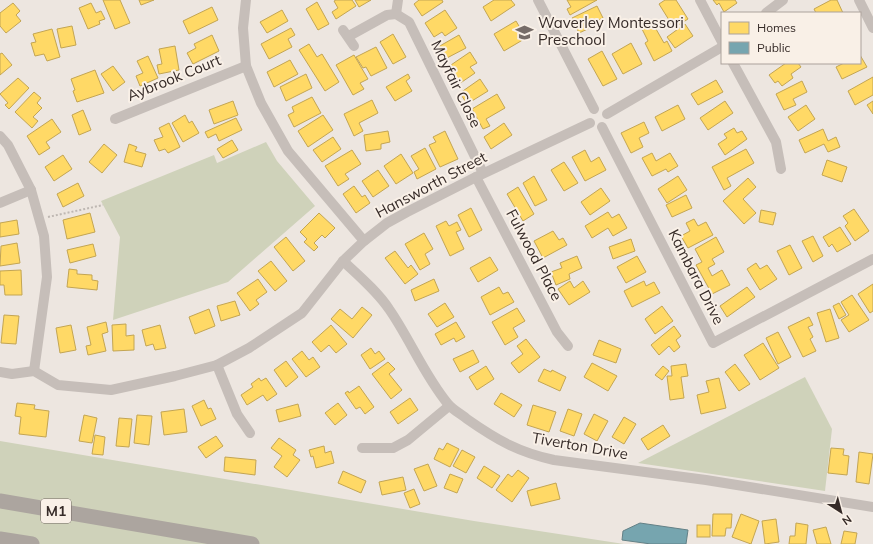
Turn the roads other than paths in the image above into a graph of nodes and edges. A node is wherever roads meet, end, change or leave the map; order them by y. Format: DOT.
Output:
graph roads {
  1 [pos="246,0"];
  2 [pos="398,0"];
  3 [pos="538,0"];
  4 [pos="700,0"];
  5 [pos="783,0"];
  6 [pos="859,0"];
  7 [pos="767,12"];
  8 [pos="396,14"];
  9 [pos="873,28"];
  10 [pos="721,40"];
  11 [pos="354,46"];
  12 [pos="721,48"];
  13 [pos="734,64"];
  14 [pos="246,66"];
  15 [pos="594,109"];
  16 [pos="606,114"];
  17 [pos="115,119"];
  18 [pos="590,123"];
  19 [pos="602,127"];
  20 [pos="0,136"];
  21 [pos="781,170"];
  22 [pos="479,175"];
  23 [pos="32,190"];
  24 [pos="0,203"];
  25 [pos="364,241"];
  26 [pos="873,259"];
  27 [pos="343,261"];
  28 [pos="568,346"];
  29 [pos="217,365"];
  30 [pos="34,371"];
  31 [pos="0,372"];
  32 [pos="449,406"];
  33 [pos="250,433"];
  34 [pos="362,448"];
  35 [pos="0,501"];
  36 [pos="873,507"];
  37 [pos="0,539"];
  38 [pos="32,544"];
  39 [pos="252,544"];
  1 -- 14 [label="street"];
  2 -- 8 [label="street"];
  3 -- 15 [label="street"];
  4 -- 10 [label="street"];
  5 -- 7 [label="street"];
  6 -- 9 [label="street"];
  8 -- 11 [label="street"];
  8 -- 22 [label="street, Mayfair Close"];
  12 -- 16 [label="street"];
  13 -- 21 [label="street"];
  14 -- 17 [label="street, Aybrook Court"];
  14 -- 25 [label="street"];
  15 -- 16 [label="street"];
  15 -- 18 [label="street"];
  16 -- 19 [label="street"];
  18 -- 19 [label="street"];
  18 -- 22 [label="street, Hansworth Street"];
  19 -- 26 [label="street, Kambara Drive"];
  20 -- 23 [label="street"];
  22 -- 25 [label="street, Hansworth Street"];
  22 -- 28 [label="street, Fulwood Place"];
  23 -- 24 [label="street"];
  23 -- 30 [label="street"];
  25 -- 27 [label="street, Hansworth Street"];
  27 -- 29 [label="street, Hansworth Street"];
  27 -- 32 [label="street, Tiverton Drive"];
  29 -- 30 [label="street, Hansworth Street"];
  29 -- 33 [label="street"];
  30 -- 31 [label="street"];
  32 -- 34 [label="street"];
  32 -- 36 [label="street, Tiverton Drive"];
  35 -- 39 [label="highway, M1"];
  37 -- 38 [label="highway"];
}
